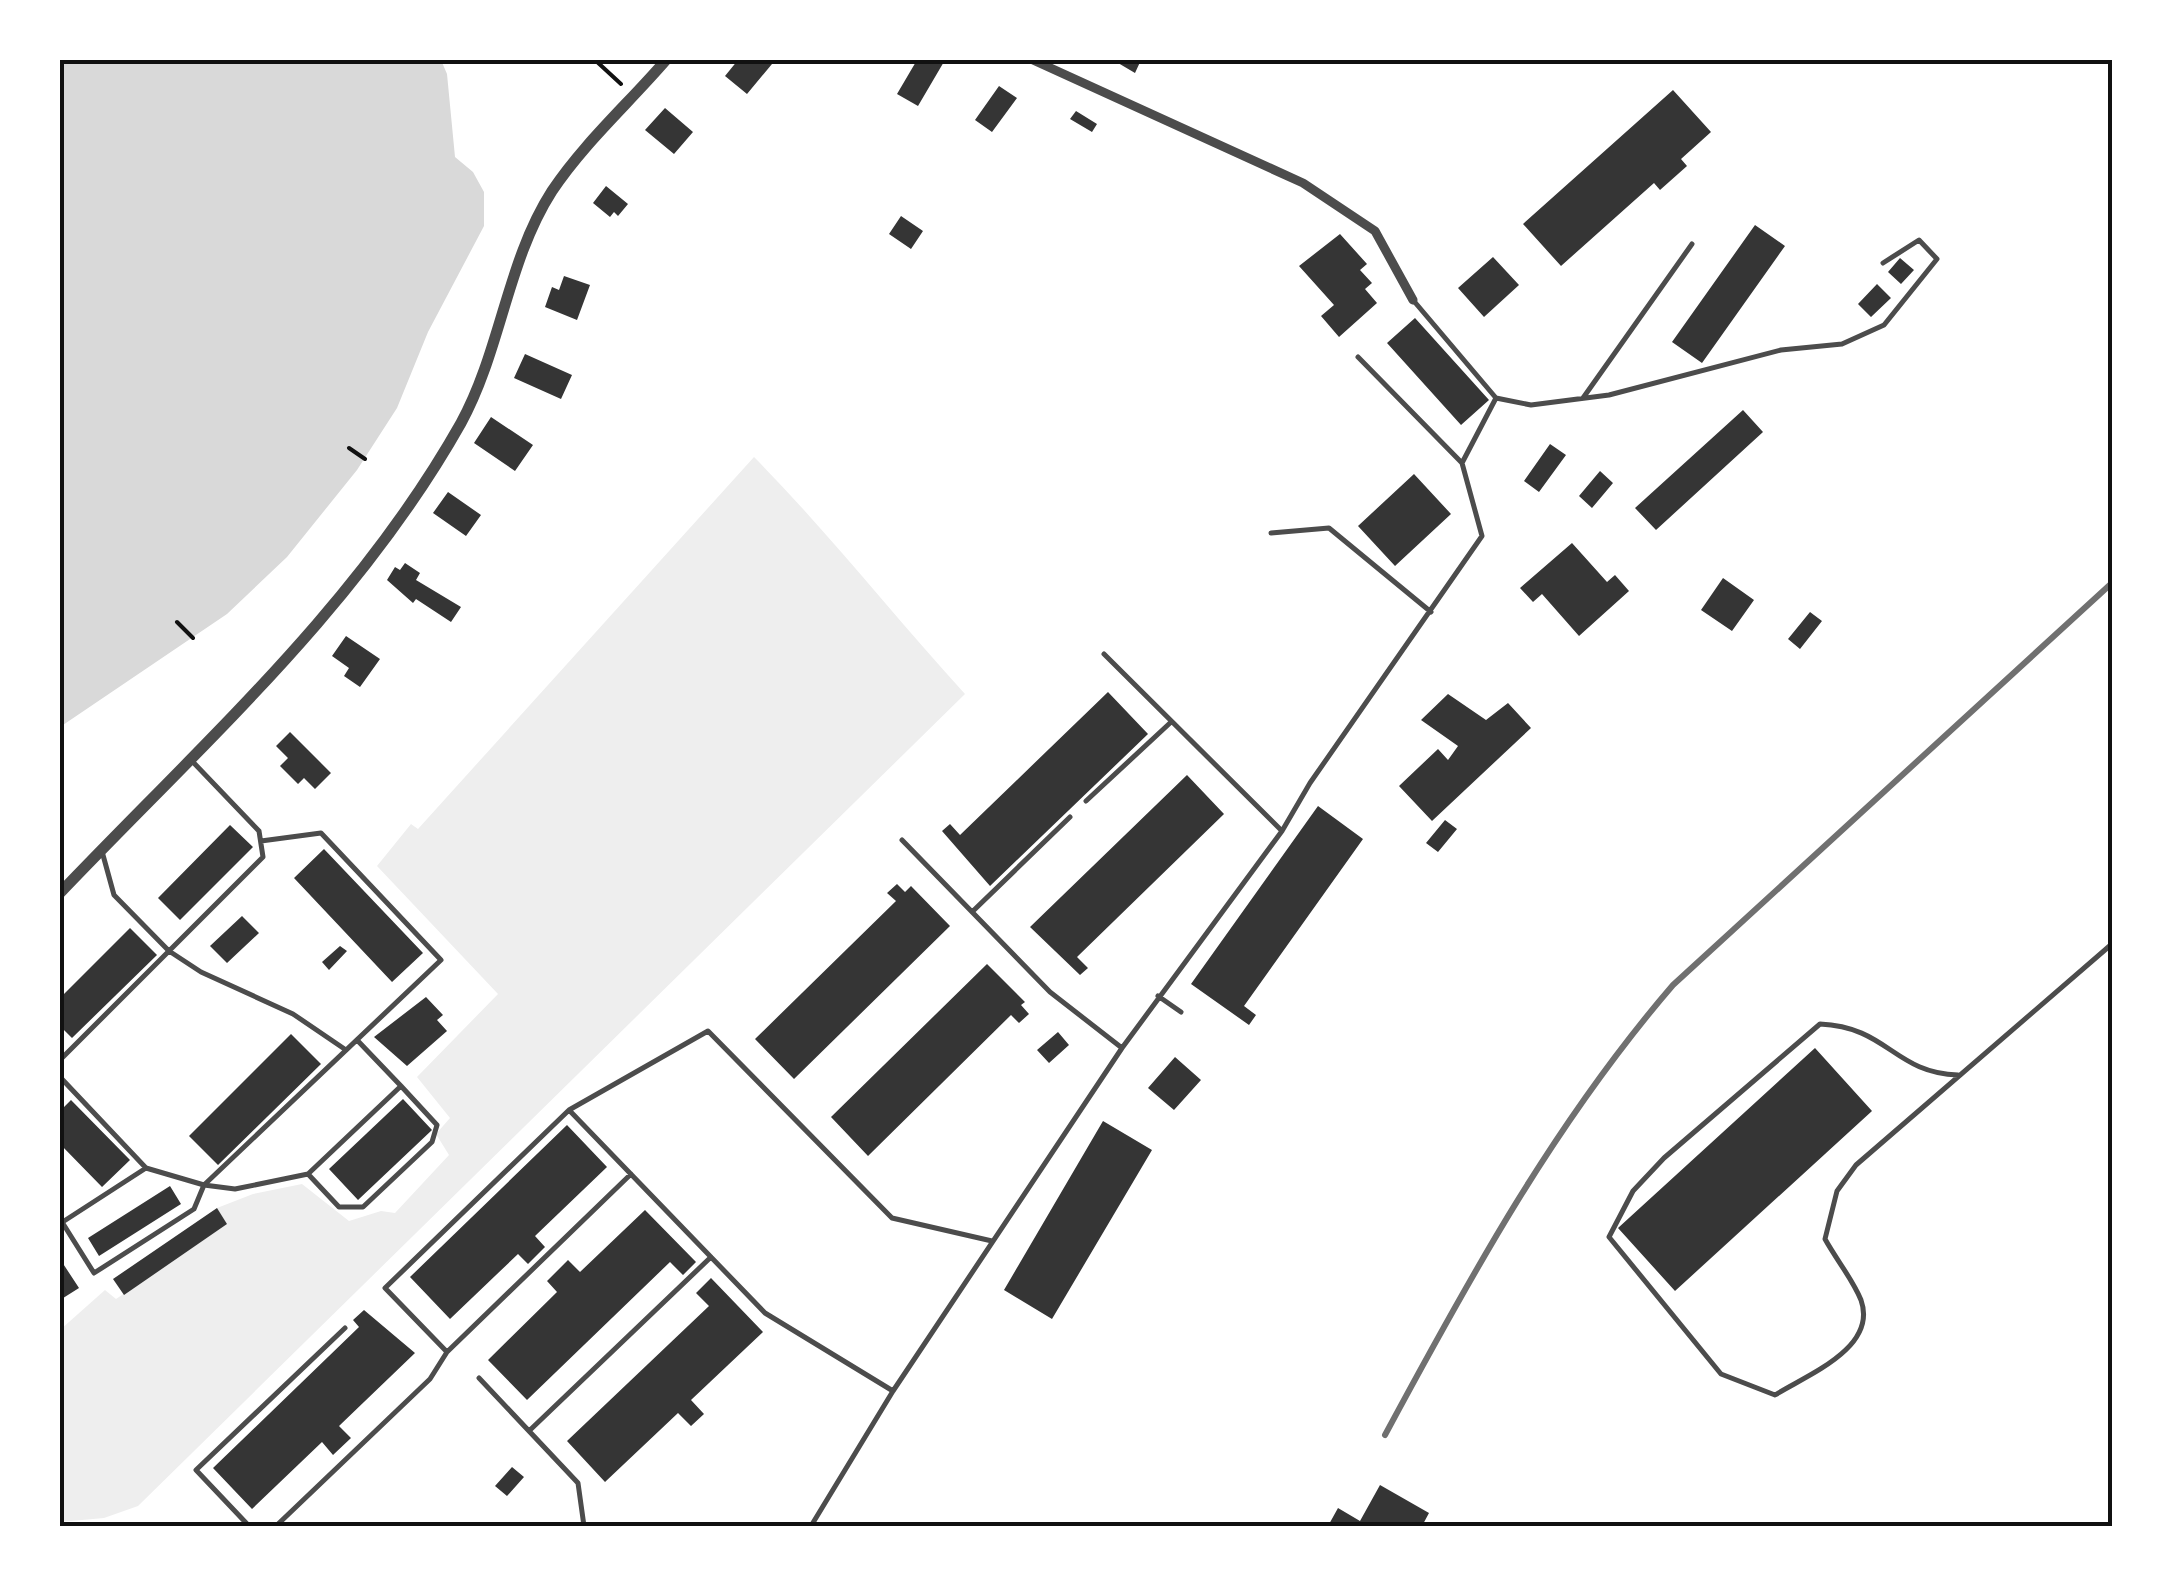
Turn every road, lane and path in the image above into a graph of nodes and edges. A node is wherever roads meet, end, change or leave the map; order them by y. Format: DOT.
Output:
graph roads {
  1 [pos="595,60"];
  2 [pos="666,60"];
  3 [pos="1033,60"];
  4 [pos="634,97"];
  5 [pos="1692,244"];
  6 [pos="1883,262"];
  7 [pos="1413,300"];
  8 [pos="1358,356"];
  9 [pos="1496,398"];
  10 [pos="1583,398"];
  11 [pos="349,448"];
  12 [pos="364,459"];
  13 [pos="1462,463"];
  14 [pos="1270,533"];
  15 [pos="1431,612"];
  16 [pos="177,622"];
  17 [pos="193,638"];
  18 [pos="1104,654"];
  19 [pos="1170,723"];
  20 [pos="192,761"];
  21 [pos="1086,801"];
  22 [pos="1070,816"];
  23 [pos="1282,831"];
  24 [pos="902,840"];
  25 [pos="261,841"];
  26 [pos="101,850"];
  27 [pos="60,893"];
  28 [pos="972,912"];
  29 [pos="2113,943"];
  30 [pos="169,951"];
  31 [pos="1158,996"];
  32 [pos="1181,1012"];
  33 [pos="357,1040"];
  34 [pos="1122,1048"];
  35 [pos="346,1050"];
  36 [pos="60,1060"];
  37 [pos="1958,1075"];
  38 [pos="60,1077"];
  39 [pos="401,1086"];
  40 [pos="570,1110"];
  41 [pos="146,1168"];
  42 [pos="308,1174"];
  43 [pos="631,1174"];
  44 [pos="204,1185"];
  45 [pos="61,1223"];
  46 [pos="992,1240"];
  47 [pos="711,1257"];
  48 [pos="345,1328"];
  49 [pos="447,1352"];
  50 [pos="478,1378"];
  51 [pos="893,1391"];
  52 [pos="529,1431"];
  53 [pos="249,1526"];
  54 [pos="276,1526"];
  55 [pos="584,1526"];
  56 [pos="811,1526"];
  1 -- 4 [label="path"];
  2 -- 4 [label="street"];
  3 -- 7 [label="street"];
  4 -- 20 [label="street"];
  5 -- 10 [label="lane"];
  6 -- 10 [label="lane"];
  7 -- 9 [label="lane"];
  8 -- 13 [label="lane"];
  9 -- 10 [label="lane"];
  9 -- 13 [label="lane"];
  11 -- 12 [label="path"];
  13 -- 15 [label="lane"];
  14 -- 15 [label="lane"];
  15 -- 23 [label="lane"];
  16 -- 17 [label="path"];
  18 -- 19 [label="lane"];
  19 -- 21 [label="lane"];
  19 -- 23 [label="lane"];
  20 -- 25 [label="lane"];
  20 -- 26 [label="street"];
  22 -- 28 [label="lane"];
  23 -- 31 [label="lane"];
  24 -- 28 [label="lane"];
  25 -- 30 [label="lane"];
  25 -- 33 [label="lane"];
  26 -- 27 [label="street"];
  26 -- 30 [label="lane"];
  28 -- 34 [label="lane"];
  29 -- 37 [label="lane"];
  30 -- 35 [label="lane"];
  30 -- 36 [label="lane"];
  31 -- 32 [label="lane"];
  31 -- 34 [label="lane"];
  33 -- 35 [label="lane"];
  33 -- 39 [label="lane"];
  34 -- 46 [label="lane"];
  35 -- 44 [label="lane"];
  37 -- 37 [label="lane"];
  38 -- 41 [label="lane"];
  39 -- 42 [label="lane"];
  39 -- 42 [label="lane"];
  40 -- 43 [label="lane"];
  40 -- 46 [label="lane"];
  40 -- 49 [label="lane"];
  41 -- 44 [label="lane"];
  41 -- 45 [label="lane"];
  42 -- 44 [label="lane"];
  43 -- 47 [label="lane"];
  43 -- 49 [label="lane"];
  44 -- 45 [label="lane"];
  46 -- 51 [label="lane"];
  47 -- 51 [label="lane"];
  47 -- 52 [label="lane"];
  48 -- 53 [label="lane"];
  49 -- 54 [label="lane"];
  50 -- 52 [label="lane"];
  51 -- 56 [label="lane"];
  52 -- 55 [label="lane"];
}
